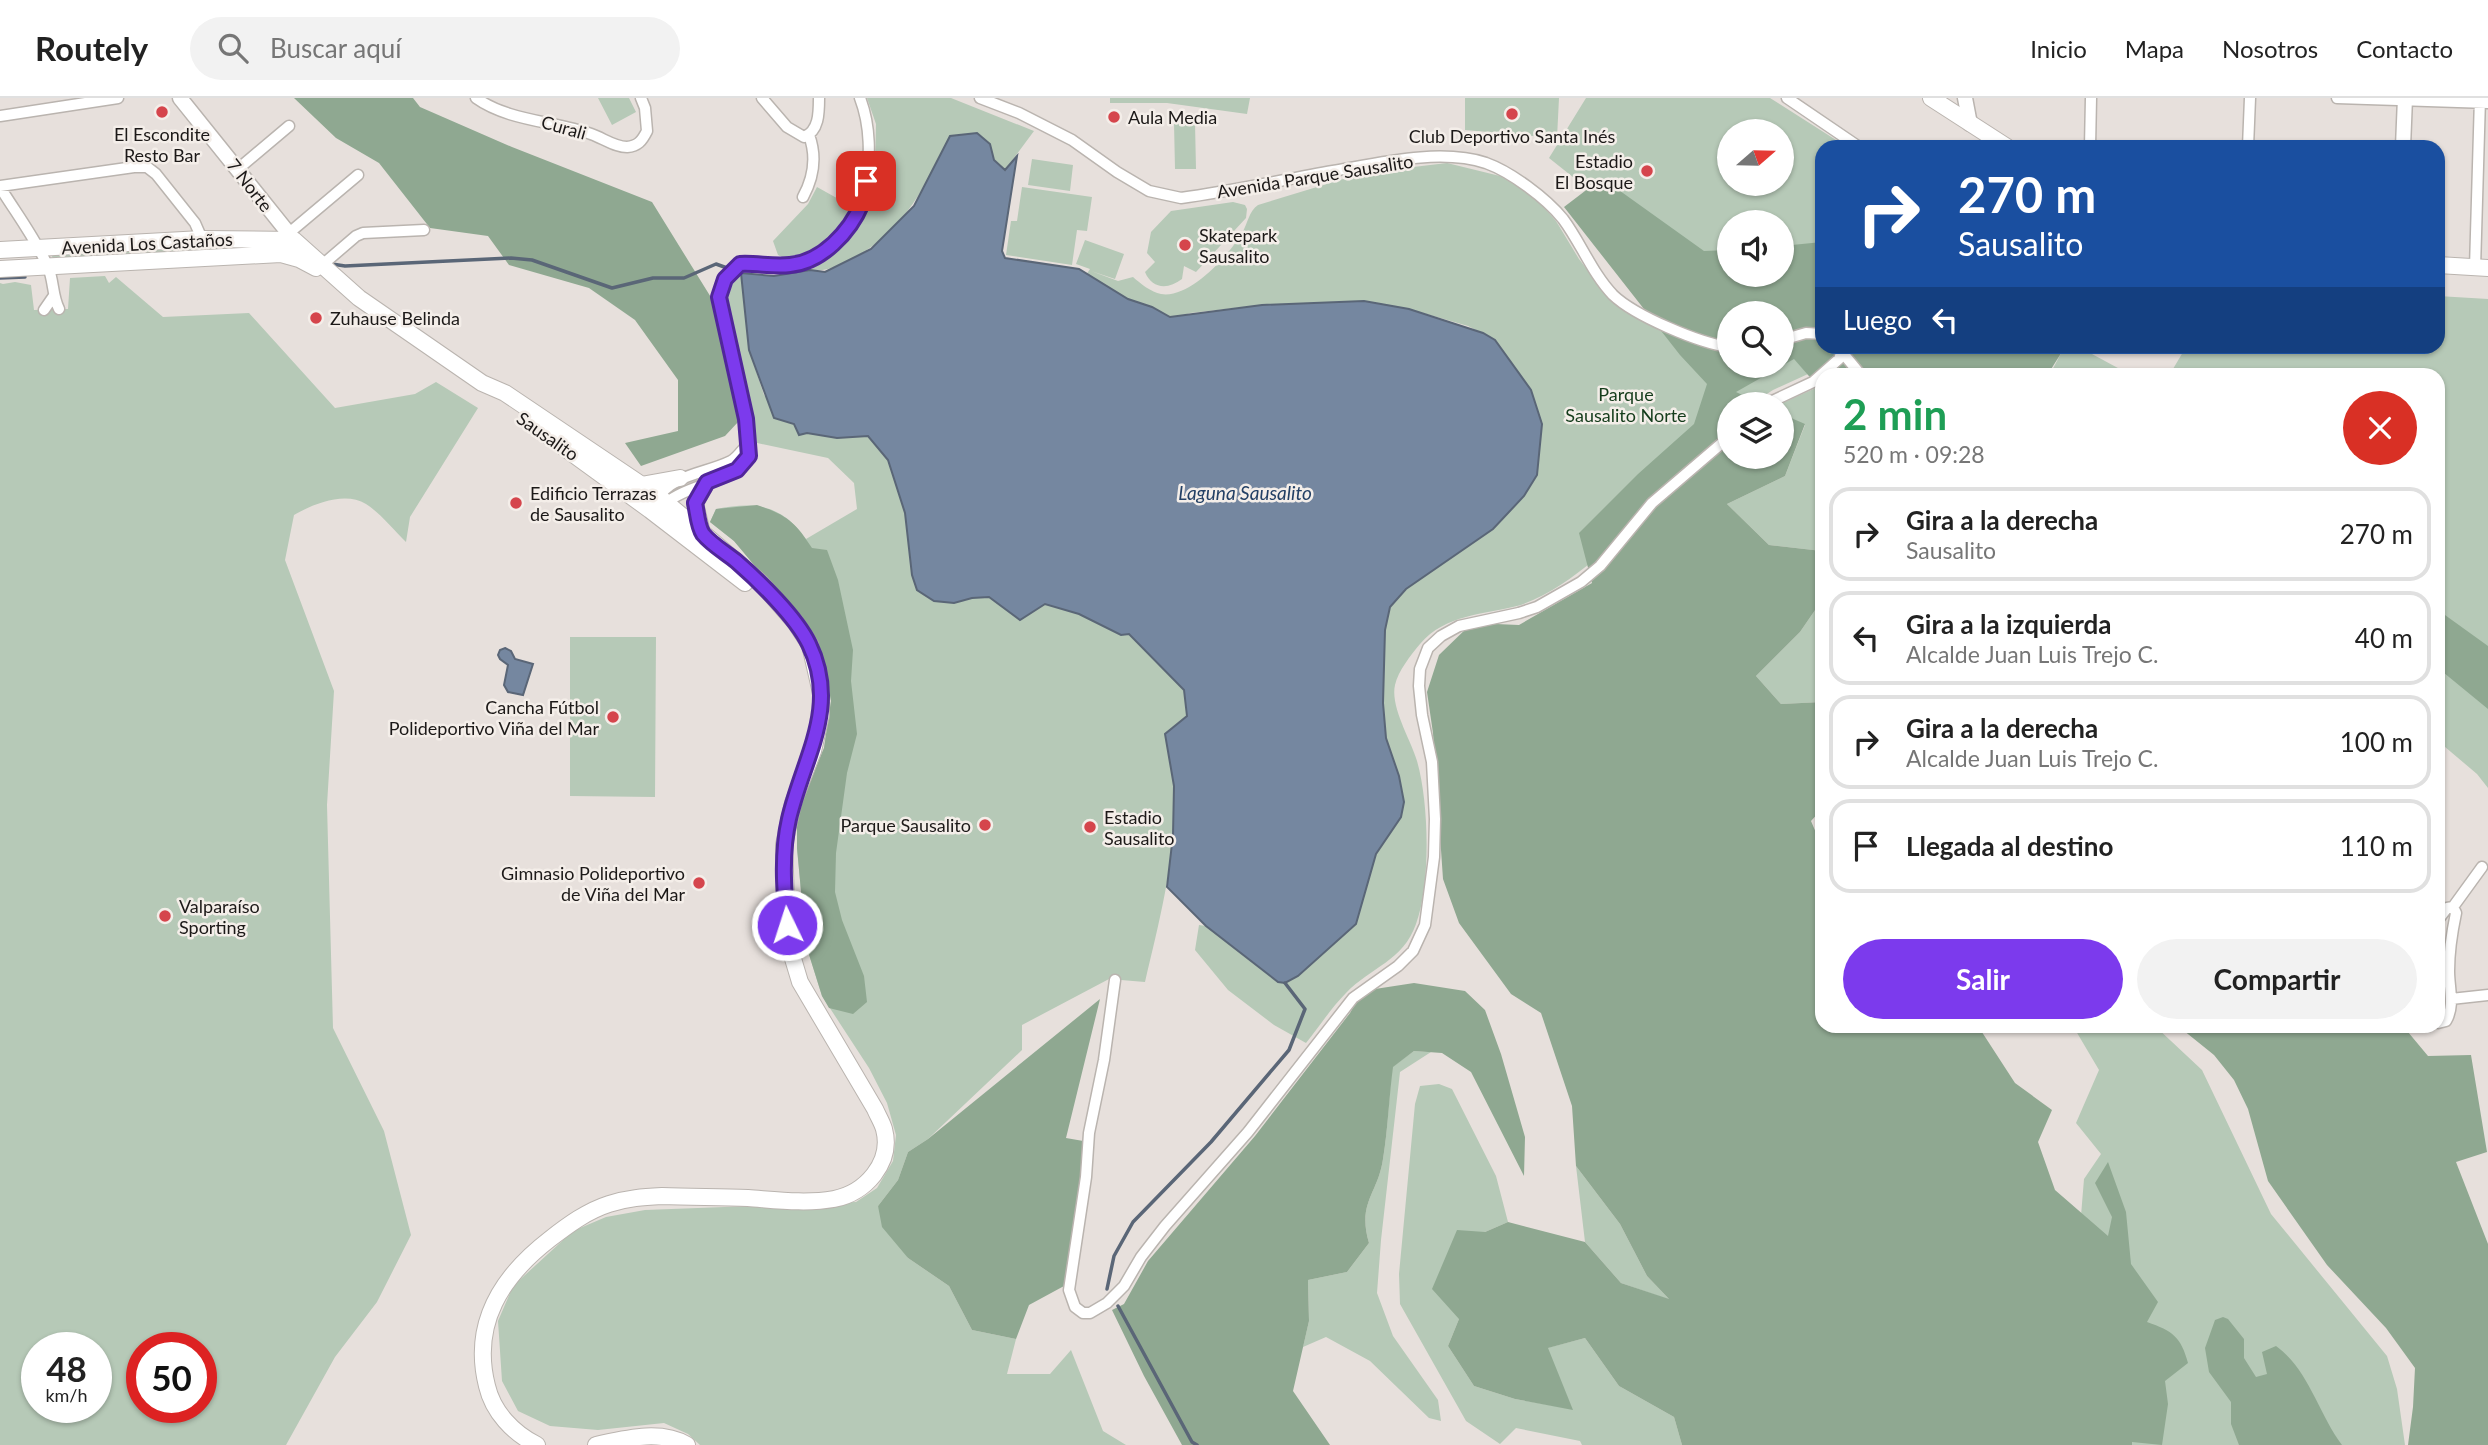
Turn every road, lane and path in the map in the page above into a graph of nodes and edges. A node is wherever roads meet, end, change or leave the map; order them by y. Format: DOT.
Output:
graph roads {
  1 [pos="118,98"];
  2 [pos="180,98"];
  3 [pos="476,98"];
  4 [pos="640,98"];
  5 [pos="762,98"];
  6 [pos="820,98"];
  7 [pos="860,98"];
  8 [pos="980,98"];
  9 [pos="1787,98"];
  10 [pos="1931,98"];
  11 [pos="1965,98"];
  12 [pos="2091,98"];
  13 [pos="2250,98"];
  14 [pos="2337,98"];
  15 [pos="2405,99"];
  16 [pos="2482,101"];
  17 [pos="0,117"];
  18 [pos="1970,124"];
  19 [pos="289,126"];
  20 [pos="809,135"];
  21 [pos="1849,140"];
  22 [pos="1983,140"];
  23 [pos="2090,140"];
  24 [pos="2248,140"];
  25 [pos="2403,140"];
  26 [pos="238,169"];
  27 [pos="358,175"];
  28 [pos="0,187"];
  29 [pos="803,197"];
  30 [pos="424,230"];
  31 [pos="291,237"];
  32 [pos="202,239"];
  33 [pos="39,248"];
  34 [pos="0,250"];
  35 [pos="281,254"];
  36 [pos="2445,265"];
  37 [pos="48,268"];
  38 [pos="2482,268"];
  39 [pos="0,269"];
  40 [pos="326,270"];
  41 [pos="53,296"];
  42 [pos="59,309"];
  43 [pos="44,310"];
  44 [pos="1815,334"];
  45 [pos="1794,337"];
  46 [pos="1717,345"];
  47 [pos="1839,354"];
  48 [pos="1842,354"];
  49 [pos="1829,368"];
  50 [pos="1855,368"];
  51 [pos="1815,380"];
  52 [pos="482,383"];
  53 [pos="1792,392"];
  54 [pos="747,445"];
  55 [pos="1717,446"];
  56 [pos="680,478"];
  57 [pos="707,482"];
  58 [pos="641,485"];
  59 [pos="658,503"];
  60 [pos="702,533"];
  61 [pos="776,602"];
  62 [pos="2483,867"];
  63 [pos="2453,907"];
  64 [pos="2445,911"];
  65 [pos="1115,980"];
  66 [pos="2488,995"];
  67 [pos="2451,999"];
  68 [pos="2445,1021"];
  69 [pos="537,1445"];
  70 [pos="596,1445"];
  71 [pos="687,1445"];
  1 -- 17 [label="street"];
  2 -- 26 [label="street, 7 Norte"];
  3 -- 4 [label="street, Curali"];
  5 -- 20 [label="street"];
  6 -- 20 [label="street"];
  7 -- 54 [label="street"];
  8 -- 46 [label="street, Avenida Parque Sausalito"];
  9 -- 21 [label="street"];
  10 -- 18 [label="main road"];
  11 -- 18 [label="street"];
  12 -- 23 [label="street"];
  13 -- 24 [label="street"];
  14 -- 15 [label="street"];
  15 -- 16 [label="street"];
  15 -- 25 [label="street"];
  16 -- 38 [label="street"];
  18 -- 22 [label="main road"];
  19 -- 26 [label="street"];
  20 -- 29 [label="street"];
  26 -- 31 [label="street, 7 Norte"];
  27 -- 31 [label="street"];
  28 -- 32 [label="street"];
  28 -- 33 [label="street"];
  30 -- 40 [label="street"];
  31 -- 32 [label="main road, Avenida Los Castaños"];
  31 -- 35 [label="street"];
  31 -- 40 [label="main road, Sausalito"];
  32 -- 33 [label="main road, Avenida Los Castaños"];
  33 -- 34 [label="main road, Avenida Los Castaños"];
  33 -- 37 [label="street"];
  35 -- 37 [label="main road, Avenida Los Castaños"];
  35 -- 40 [label="main road, Sausalito"];
  36 -- 38 [label="main road"];
  37 -- 39 [label="main road, Avenida Los Castaños"];
  37 -- 41 [label="street"];
  40 -- 52 [label="main road, Sausalito"];
  41 -- 42 [label="street"];
  41 -- 43 [label="street"];
  44 -- 45 [label="street"];
  47 -- 49 [label="street"];
  48 -- 50 [label="street"];
  51 -- 53 [label="street"];
  52 -- 58 [label="main road, Sausalito"];
  52 -- 59 [label="main road, Sausalito"];
  54 -- 56 [label="street"];
  54 -- 57 [label="street"];
  55 -- 65 [label="street"];
  56 -- 58 [label="main road"];
  56 -- 59 [label="street"];
  57 -- 59 [label="street"];
  57 -- 60 [label="main road"];
  58 -- 59 [label="main road, Sausalito"];
  59 -- 60 [label="main road"];
  59 -- 61 [label="main road"];
  60 -- 61 [label="main road"];
  61 -- 69 [label="main road"];
  62 -- 63 [label="street"];
  63 -- 64 [label="street"];
  63 -- 67 [label="street"];
  66 -- 67 [label="street"];
  67 -- 68 [label="street"];
  70 -- 71 [label="main road"];
}
